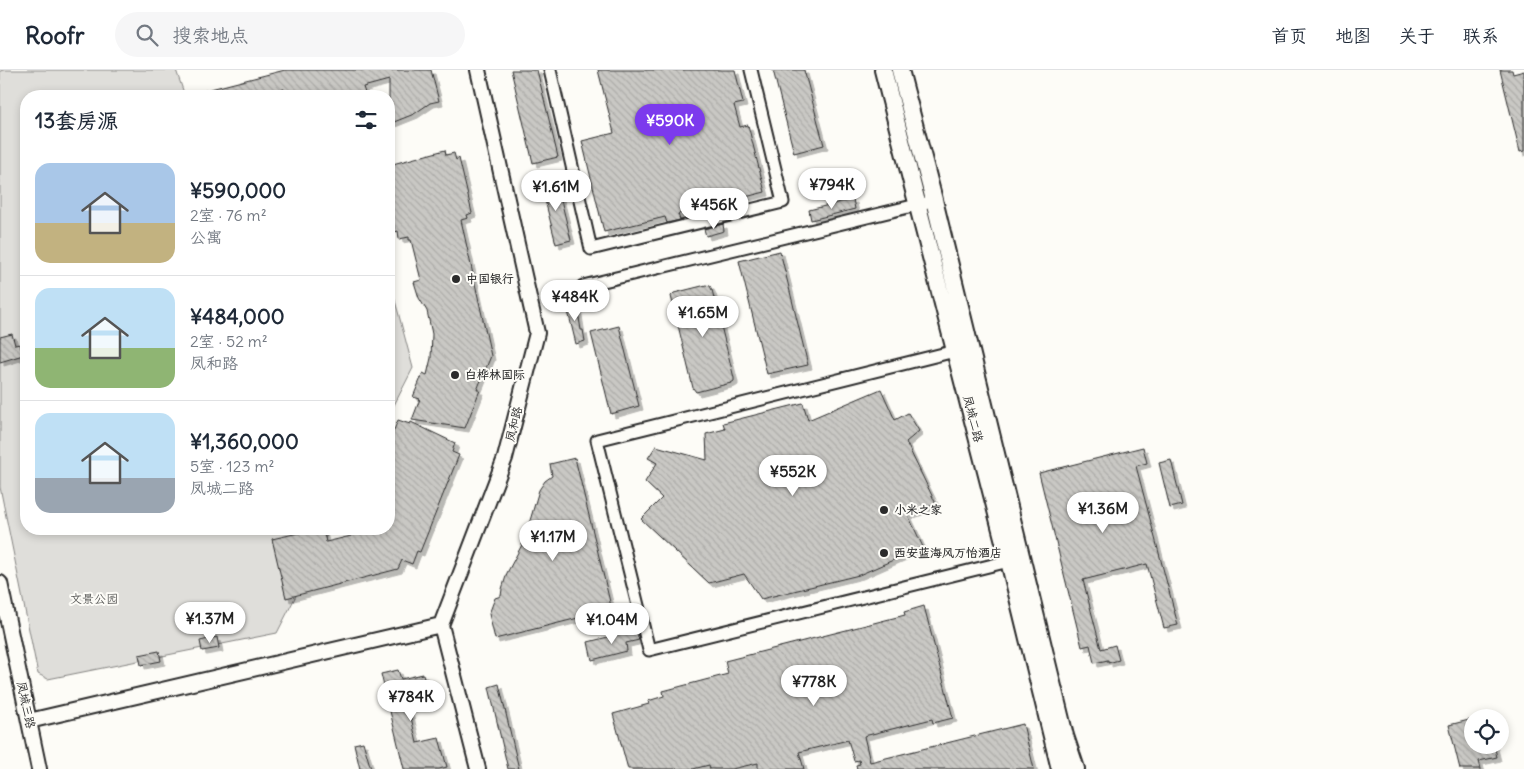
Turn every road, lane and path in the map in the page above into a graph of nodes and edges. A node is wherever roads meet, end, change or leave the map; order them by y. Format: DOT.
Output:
graph roads {
  1 [pos="478,70"];
  2 [pos="550,70"];
  3 [pos="751,70"];
  4 [pos="883,70"];
  5 [pos="900,70"];
  6 [pos="926,202"];
  7 [pos="583,286"];
  8 [pos="956,351"];
  9 [pos="1009,561"];
  10 [pos="0,583"];
  11 [pos="441,625"];
  12 [pos="29,721"];
  13 [pos="38,769"];
  14 [pos="478,769"];
  15 [pos="1060,769"];
  16 [pos="1076,769"];
  1 -- 11 [label="street, 凤和路"];
  2 -- 3 [label="street"];
  4 -- 6 [label="main road, 凤城二路"];
  5 -- 6 [label="main road, 凤城二路"];
  6 -- 7 [label="street"];
  6 -- 8 [label="main road, 凤城二路"];
  6 -- 16 [label="main road, 凤城二路"];
  8 -- 9 [label="main road, 凤城二路"];
  8 -- 9 [label="street"];
  9 -- 15 [label="main road, 凤城二路"];
  10 -- 12 [label="street, 凤城三路"];
  11 -- 12 [label="street"];
  11 -- 14 [label="street"];
  12 -- 13 [label="street, 凤城三路"];
}
